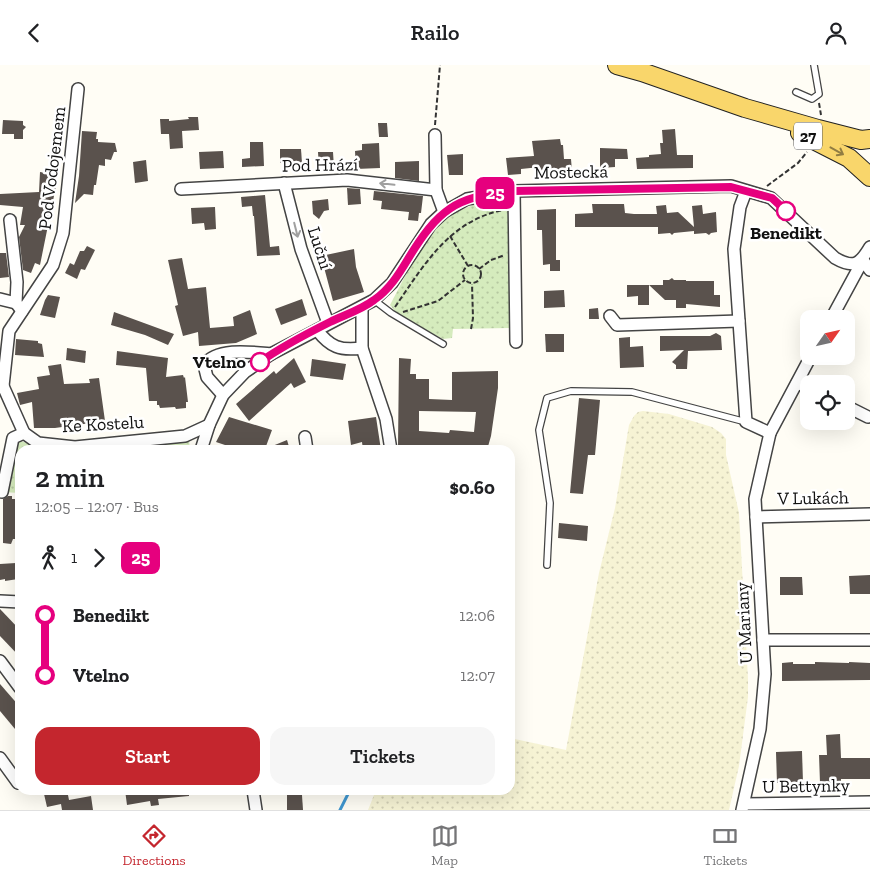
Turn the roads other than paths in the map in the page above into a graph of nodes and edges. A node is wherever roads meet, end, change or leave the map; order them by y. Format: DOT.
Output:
graph roads {
  1 [pos="617,65"];
  2 [pos="814,65"];
  3 [pos="78,89"];
  4 [pos="796,92"];
  5 [pos="745,107"];
  6 [pos="435,135"];
  7 [pos="870,139"];
  8 [pos="868,175"];
  9 [pos="284,183"];
  10 [pos="181,189"];
  11 [pos="436,190"];
  12 [pos="514,191"];
  13 [pos="746,191"];
  14 [pos="444,212"];
  15 [pos="10,220"];
  16 [pos="870,247"];
  17 [pos="863,260"];
  18 [pos="870,270"];
  19 [pos="0,299"];
  20 [pos="374,300"];
  21 [pos="19,307"];
  22 [pos="362,307"];
  23 [pos="836,310"];
  24 [pos="610,316"];
  25 [pos="739,321"];
  26 [pos="328,323"];
  27 [pos="316,329"];
  28 [pos="516,341"];
  29 [pos="443,345"];
  30 [pos="362,348"];
  31 [pos="271,354"];
  32 [pos="806,365"];
  33 [pos="797,383"];
  34 [pos="800,384"];
  35 [pos="1,385"];
  36 [pos="223,395"];
  37 [pos="855,410"];
  38 [pos="868,417"];
  39 [pos="746,422"];
  40 [pos="209,425"];
  41 [pos="24,433"];
  42 [pos="770,433"];
  43 [pos="305,437"];
  44 [pos="50,445"];
  45 [pos="109,445"];
  46 [pos="203,445"];
  47 [pos="307,445"];
  48 [pos="390,445"];
  49 [pos="2,492"];
  50 [pos="870,514"];
  51 [pos="756,517"];
  52 [pos="547,565"];
  53 [pos="0,601"];
  54 [pos="15,602"];
  55 [pos="763,640"];
  56 [pos="870,640"];
  57 [pos="0,661"];
  58 [pos="15,681"];
  59 [pos="0,758"];
  60 [pos="15,779"];
  61 [pos="254,795"];
  62 [pos="870,802"];
  63 [pos="743,807"];
  64 [pos="256,810"];
  1 -- 5 [label="main road, 27"];
  2 -- 4 [label="lane"];
  3 -- 21 [label="street, Pod Vodojemem"];
  5 -- 7 [label="main road, 27"];
  5 -- 8 [label="main road, 27, one-way"];
  6 -- 11 [label="street"];
  7 -- 8 [label="main road, 27"];
  9 -- 10 [label="street, Pod Hrází"];
  11 -- 9 [label="street, Pod Hrází, one-way"];
  9 -- 26 [label="street, Luční, one-way"];
  11 -- 14 [label="street"];
  12 -- 13 [label="street, Mostecká"];
  12 -- 14 [label="street, Mostecká"];
  12 -- 28 [label="street"];
  13 -- 17 [label="street, Mostecká"];
  13 -- 25 [label="street"];
  14 -- 20 [label="street, Mostecká"];
  15 -- 21 [label="street"];
  16 -- 17 [label="street"];
  17 -- 18 [label="street"];
  17 -- 23 [label="street"];
  19 -- 21 [label="street"];
  20 -- 22 [label="street, Mostecká"];
  20 -- 29 [label="lane"];
  21 -- 35 [label="street, Pod Vodojemem"];
  22 -- 26 [label="street, Mostecká"];
  22 -- 30 [label="street"];
  24 -- 25 [label="street"];
  25 -- 39 [label="street"];
  26 -- 27 [label="street, Mostecká"];
  27 -- 30 [label="street"];
  27 -- 31 [label="street, Mostecká"];
  30 -- 48 [label="street"];
  31 -- 36 [label="street, Mostecká"];
  31 -- 36 [label="street"];
  32 -- 33 [label="street, U Mariany"];
  33 -- 34 [label="street"];
  33 -- 42 [label="street, U Mariany"];
  35 -- 41 [label="street"];
  36 -- 40 [label="street, Mostecká"];
  37 -- 38 [label="street"];
  39 -- 42 [label="street"];
  39 -- 52 [label="lane"];
  40 -- 45 [label="street, Ke Kostelu"];
  40 -- 46 [label="street, Mostecká"];
  41 -- 44 [label="street, Ke Kostelu"];
  41 -- 49 [label="street"];
  42 -- 51 [label="street, U Mariany"];
  43 -- 47 [label="street"];
  50 -- 51 [label="street, V Lukách"];
  51 -- 55 [label="street, U Mariany"];
  53 -- 54 [label="street"];
  55 -- 56 [label="street"];
  55 -- 63 [label="street, U Mariany"];
  57 -- 58 [label="street"];
  59 -- 60 [label="street"];
  61 -- 64 [label="street"];
  62 -- 63 [label="street, U Bettynky"];
}
